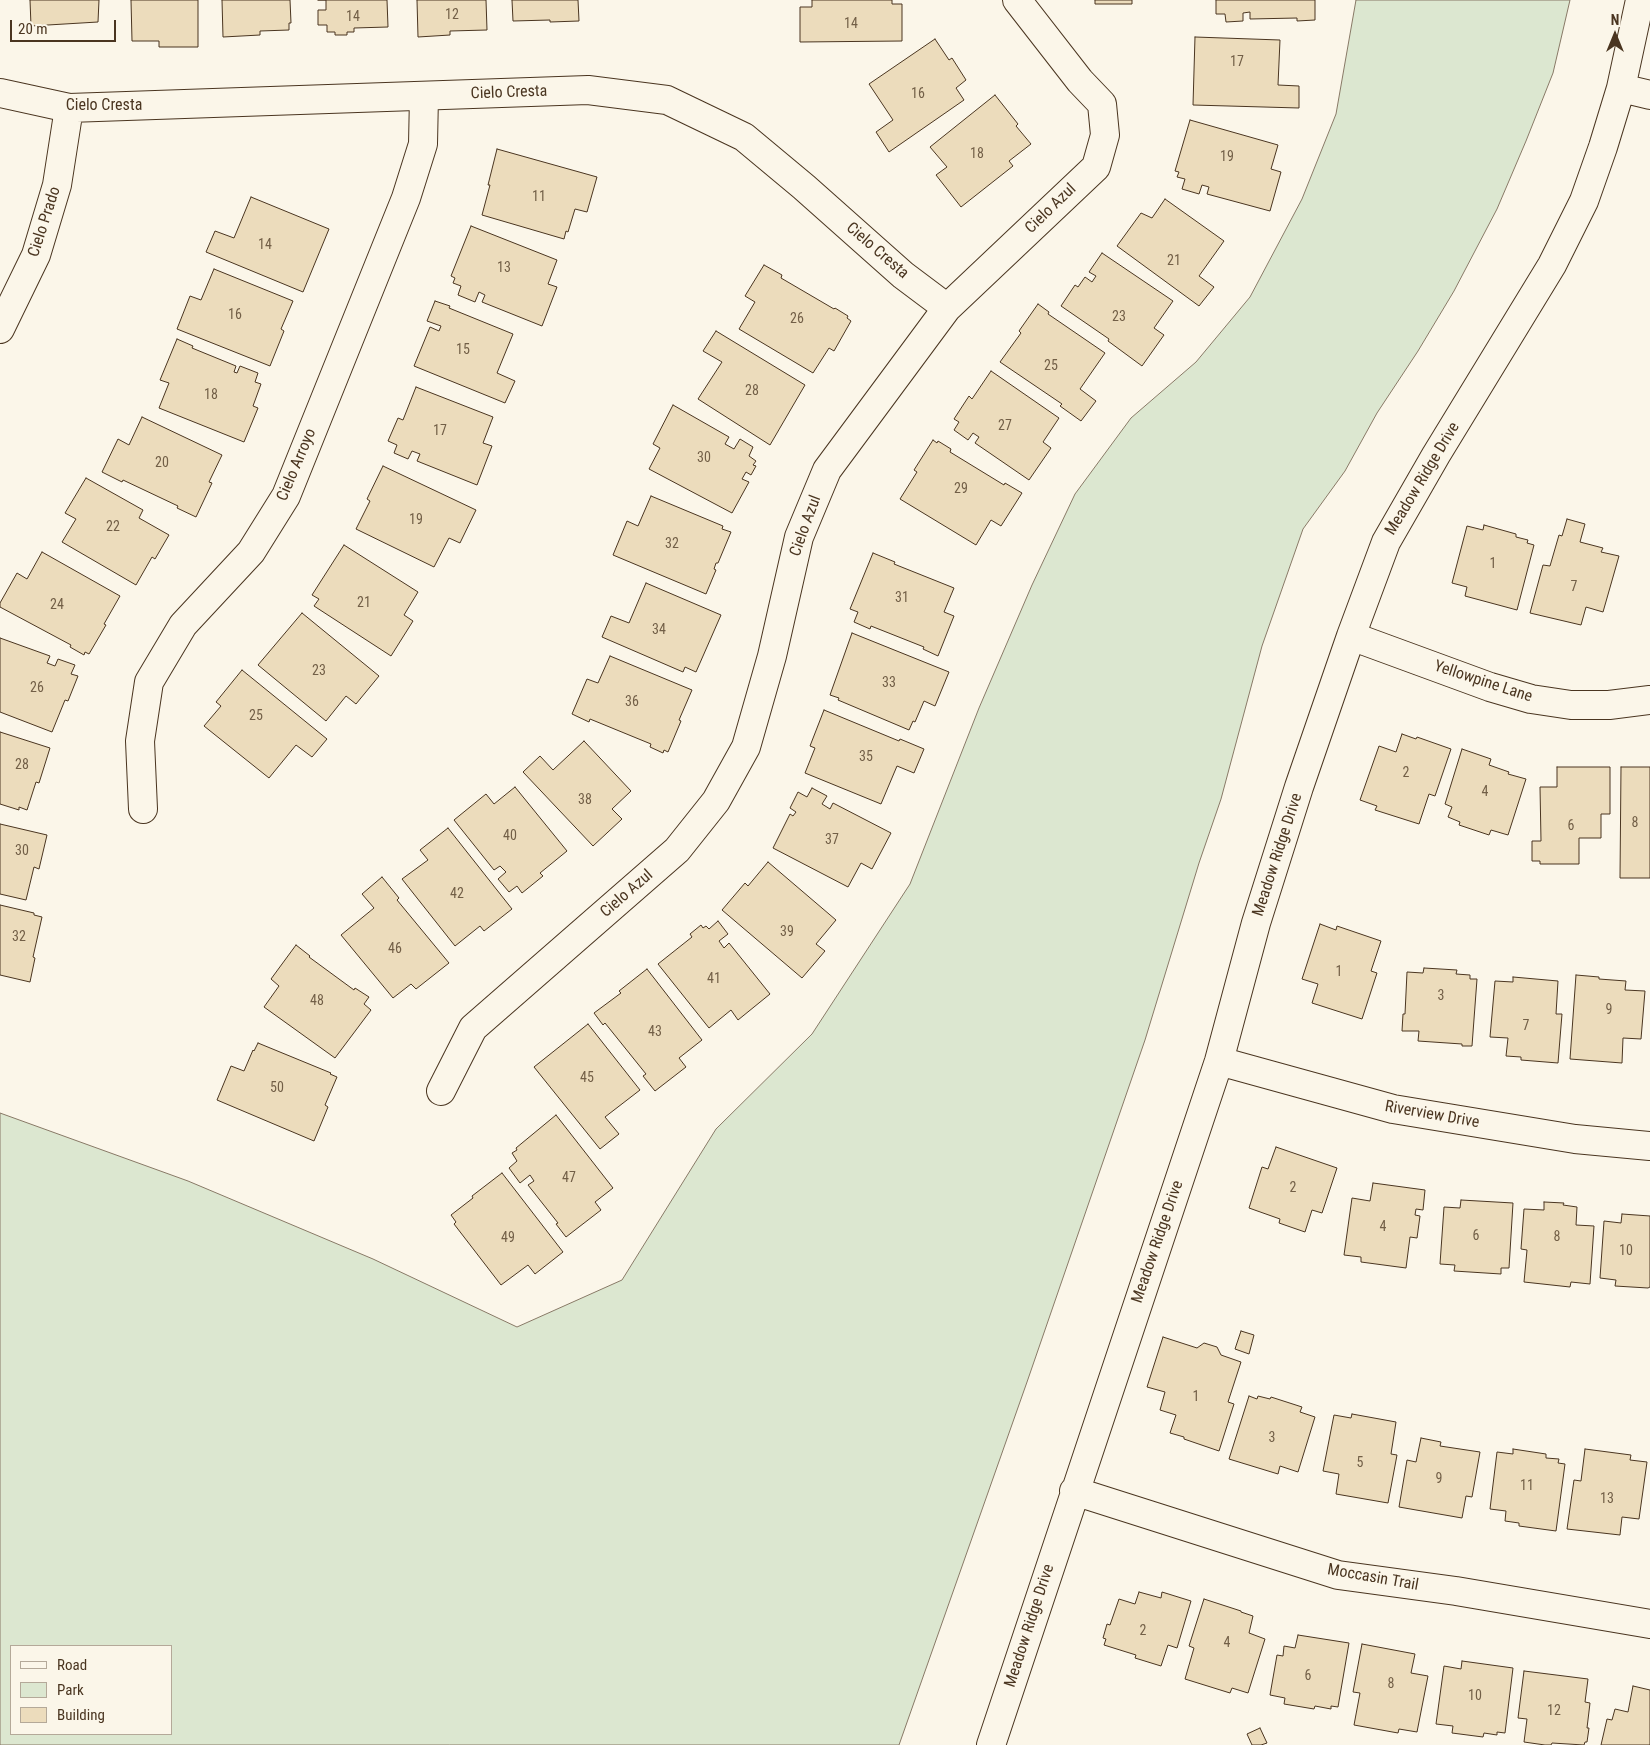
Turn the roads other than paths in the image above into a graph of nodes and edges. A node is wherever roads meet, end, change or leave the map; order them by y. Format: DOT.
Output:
graph roads {
  1 [pos="1018,0"];
  2 [pos="1640,0"];
  3 [pos="1621,88"];
  4 [pos="0,93"];
  5 [pos="1650,95"];
  6 [pos="424,96"];
  7 [pos="69,108"];
  8 [pos="947,308"];
  9 [pos="0,329"];
  10 [pos="1351,636"];
  11 [pos="1650,700"];
  12 [pos="143,809"];
  13 [pos="1218,1061"];
  14 [pos="441,1091"];
  15 [pos="1650,1146"];
  16 [pos="1074,1491"];
  17 [pos="1650,1624"];
  18 [pos="992,1745"];
  1 -- 8 [label="street, Cielo Azul"];
  2 -- 3 [label="street, Meadow Ridge Drive"];
  3 -- 5 [label="street"];
  3 -- 10 [label="street, Meadow Ridge Drive"];
  4 -- 7 [label="street, Cielo Cresta"];
  6 -- 7 [label="street, Cielo Cresta"];
  6 -- 8 [label="street, Cielo Cresta"];
  6 -- 12 [label="street, Cielo Arroyo"];
  7 -- 9 [label="street, Cielo Prado"];
  8 -- 14 [label="street, Cielo Azul"];
  10 -- 11 [label="street, Yellowpine Lane"];
  10 -- 13 [label="street, Meadow Ridge Drive"];
  13 -- 15 [label="street, Riverview Drive"];
  13 -- 16 [label="street, Meadow Ridge Drive"];
  16 -- 17 [label="street, Moccasin Trail"];
  16 -- 18 [label="street, Meadow Ridge Drive"];
}
